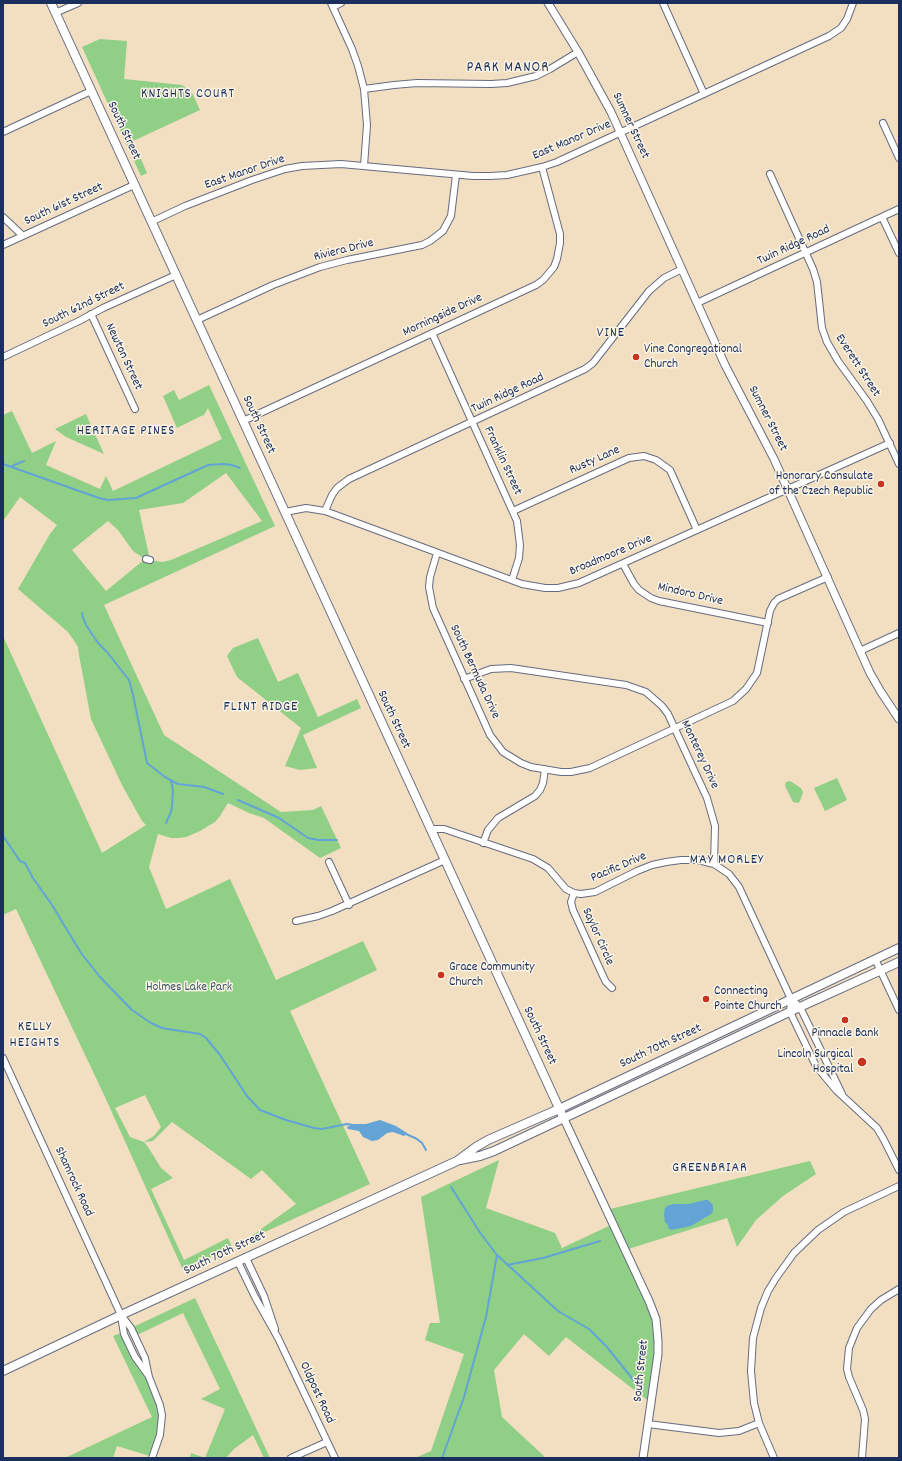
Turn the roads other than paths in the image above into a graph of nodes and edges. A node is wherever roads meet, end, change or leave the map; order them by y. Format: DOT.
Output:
graph roads {
  1 [pos="51,3"];
  2 [pos="78,3"];
  3 [pos="341,3"];
  4 [pos="548,3"];
  5 [pos="663,3"];
  6 [pos="854,3"];
  7 [pos="332,5"];
  8 [pos="55,13"];
  9 [pos="578,52"];
  10 [pos="364,89"];
  11 [pos="91,91"];
  12 [pos="704,94"];
  13 [pos="883,123"];
  14 [pos="3,132"];
  15 [pos="620,133"];
  16 [pos="899,158"];
  17 [pos="364,166"];
  18 [pos="542,167"];
  19 [pos="770,174"];
  20 [pos="456,175"];
  21 [pos="134,185"];
  22 [pos="899,209"];
  23 [pos="3,217"];
  24 [pos="882,217"];
  25 [pos="151,222"];
  26 [pos="23,236"];
  27 [pos="3,245"];
  28 [pos="806,252"];
  29 [pos="899,253"];
  30 [pos="682,269"];
  31 [pos="176,275"];
  32 [pos="697,303"];
  33 [pos="91,314"];
  34 [pos="196,320"];
  35 [pos="432,333"];
  36 [pos="3,357"];
  37 [pos="135,409"];
  38 [pos="243,421"];
  39 [pos="472,422"];
  40 [pos="890,443"];
  41 [pos="899,464"];
  42 [pos="788,489"];
  43 [pos="513,511"];
  44 [pos="284,512"];
  45 [pos="325,512"];
  46 [pos="697,530"];
  47 [pos="437,553"];
  48 [pos="623,564"];
  49 [pos="828,577"];
  50 [pos="512,580"];
  51 [pos="768,623"];
  52 [pos="899,633"];
  53 [pos="860,650"];
  54 [pos="464,679"];
  55 [pos="899,719"];
  56 [pos="675,728"];
  57 [pos="545,770"];
  58 [pos="430,829"];
  59 [pos="483,843"];
  60 [pos="445,860"];
  61 [pos="329,862"];
  62 [pos="714,864"];
  63 [pos="574,893"];
  64 [pos="349,905"];
  65 [pos="296,921"];
  66 [pos="899,948"];
  67 [pos="875,959"];
  68 [pos="899,962"];
  69 [pos="880,971"];
  70 [pos="612,988"];
  71 [pos="791,999"];
  72 [pos="800,1008"];
  73 [pos="899,1010"];
  74 [pos="790,1012"];
  75 [pos="3,1058"];
  76 [pos="842,1094"];
  77 [pos="559,1109"];
  78 [pos="564,1119"];
  79 [pos="457,1161"];
  80 [pos="899,1170"];
  81 [pos="899,1186"];
  82 [pos="246,1258"];
  83 [pos="238,1262"];
  84 [pos="899,1289"];
  85 [pos="121,1315"];
  86 [pos="278,1338"];
  87 [pos="3,1371"];
  88 [pos="759,1423"];
  89 [pos="648,1424"];
  90 [pos="327,1442"];
  91 [pos="152,1458"];
  92 [pos="291,1458"];
  93 [pos="335,1458"];
  94 [pos="643,1458"];
  95 [pos="774,1458"];
  96 [pos="862,1458"];
  1 -- 8 [label="main road, South Street"];
  2 -- 8 [label="street"];
  3 -- 7 [label="street"];
  4 -- 9 [label="street, Sumner Street"];
  5 -- 12 [label="street"];
  6 -- 12 [label="street, East Manor Drive"];
  7 -- 10 [label="street"];
  8 -- 11 [label="main road, South Street"];
  9 -- 10 [label="street"];
  9 -- 15 [label="street, Sumner Street"];
  10 -- 17 [label="street"];
  11 -- 14 [label="street"];
  11 -- 21 [label="main road, South Street"];
  12 -- 15 [label="street, East Manor Drive"];
  13 -- 16 [label="street"];
  15 -- 18 [label="street, East Manor Drive"];
  15 -- 30 [label="street, Sumner Street"];
  17 -- 20 [label="street, East Manor Drive"];
  17 -- 25 [label="street, East Manor Drive"];
  18 -- 20 [label="street, East Manor Drive"];
  18 -- 35 [label="street, Morningside Drive"];
  19 -- 28 [label="street, Everett Street"];
  20 -- 34 [label="street, Riviera Drive"];
  21 -- 25 [label="main road, South Street"];
  21 -- 26 [label="street, South 61st Street"];
  22 -- 24 [label="street, Twin Ridge Road"];
  23 -- 26 [label="street"];
  24 -- 28 [label="street, Twin Ridge Road"];
  24 -- 29 [label="street"];
  25 -- 31 [label="main road, South Street"];
  26 -- 27 [label="street, South 61st Street"];
  28 -- 32 [label="street, Twin Ridge Road"];
  28 -- 40 [label="street, Everett Street"];
  30 -- 32 [label="street, Sumner Street"];
  30 -- 39 [label="street, Twin Ridge Road"];
  31 -- 33 [label="street, South 62nd Street"];
  31 -- 34 [label="main road, South Street"];
  32 -- 42 [label="street, Sumner Street"];
  33 -- 36 [label="street, South 62nd Street"];
  33 -- 37 [label="street, Newton Street"];
  34 -- 38 [label="main road, South Street"];
  35 -- 38 [label="street, Morningside Drive"];
  35 -- 39 [label="street, Franklin Street"];
  38 -- 44 [label="main road, South Street"];
  39 -- 43 [label="street, Franklin Street"];
  39 -- 45 [label="street, Twin Ridge Road"];
  40 -- 41 [label="street, Everett Street"];
  40 -- 42 [label="street, Broadmoore Drive"];
  42 -- 46 [label="street, Broadmoore Drive"];
  42 -- 49 [label="street, Sumner Street"];
  43 -- 46 [label="street, Rusty Lane"];
  43 -- 50 [label="street, Franklin Street"];
  44 -- 45 [label="street, Broadmoore Drive"];
  44 -- 58 [label="main road, South Street"];
  45 -- 47 [label="street, Broadmoore Drive"];
  46 -- 48 [label="street, Broadmoore Drive"];
  47 -- 50 [label="street, Broadmoore Drive"];
  47 -- 54 [label="street, South Bermuda Drive"];
  48 -- 50 [label="street, Broadmoore Drive"];
  48 -- 51 [label="street, Mindoro Drive"];
  49 -- 51 [label="street, South Bermuda Drive"];
  49 -- 53 [label="street, Sumner Street"];
  51 -- 56 [label="street, South Bermuda Drive"];
  52 -- 53 [label="street"];
  53 -- 55 [label="street, Sumner Street"];
  54 -- 56 [label="street, Monterey Drive"];
  54 -- 57 [label="street, South Bermuda Drive"];
  56 -- 57 [label="street, South Bermuda Drive"];
  56 -- 62 [label="street, Monterey Drive"];
  57 -- 59 [label="street"];
  58 -- 59 [label="street"];
  58 -- 60 [label="main road, South Street"];
  59 -- 63 [label="street"];
  60 -- 64 [label="street"];
  60 -- 77 [label="main road, South Street"];
  61 -- 64 [label="street"];
  62 -- 63 [label="street, Pacific Drive"];
  62 -- 71 [label="street"];
  63 -- 70 [label="street, Saylor Circle"];
  64 -- 65 [label="street"];
  66 -- 67 [label="main road, South 70th Street"];
  67 -- 69 [label="street"];
  67 -- 71 [label="main road, South 70th Street"];
  68 -- 69 [label="main road, South 70th Street"];
  69 -- 72 [label="main road, South 70th Street"];
  69 -- 73 [label="street"];
  71 -- 72 [label="street"];
  71 -- 74 [label="street"];
  71 -- 77 [label="main road, South 70th Street"];
  72 -- 74 [label="main road, South 70th Street"];
  72 -- 76 [label="street"];
  74 -- 76 [label="street"];
  74 -- 78 [label="main road, South 70th Street"];
  75 -- 85 [label="street, Shamrock Road"];
  76 -- 80 [label="street"];
  77 -- 78 [label="main road, South Street"];
  77 -- 79 [label="main road, South 70th Street"];
  78 -- 79 [label="main road, South 70th Street"];
  78 -- 89 [label="street, South Street"];
  79 -- 82 [label="main road, South 70th Street"];
  81 -- 88 [label="street"];
  82 -- 83 [label="main road, South 70th Street"];
  82 -- 86 [label="street, Oldpost Road"];
  83 -- 85 [label="main road, South 70th Street"];
  83 -- 86 [label="street, Oldpost Road"];
  84 -- 96 [label="street"];
  85 -- 87 [label="main road, South 70th Street"];
  85 -- 91 [label="street, Shamrock Road"];
  86 -- 90 [label="street, Oldpost Road"];
  88 -- 89 [label="street"];
  88 -- 95 [label="street"];
  89 -- 94 [label="street, South Street"];
  90 -- 92 [label="street"];
  90 -- 93 [label="street, Oldpost Road"];
}
